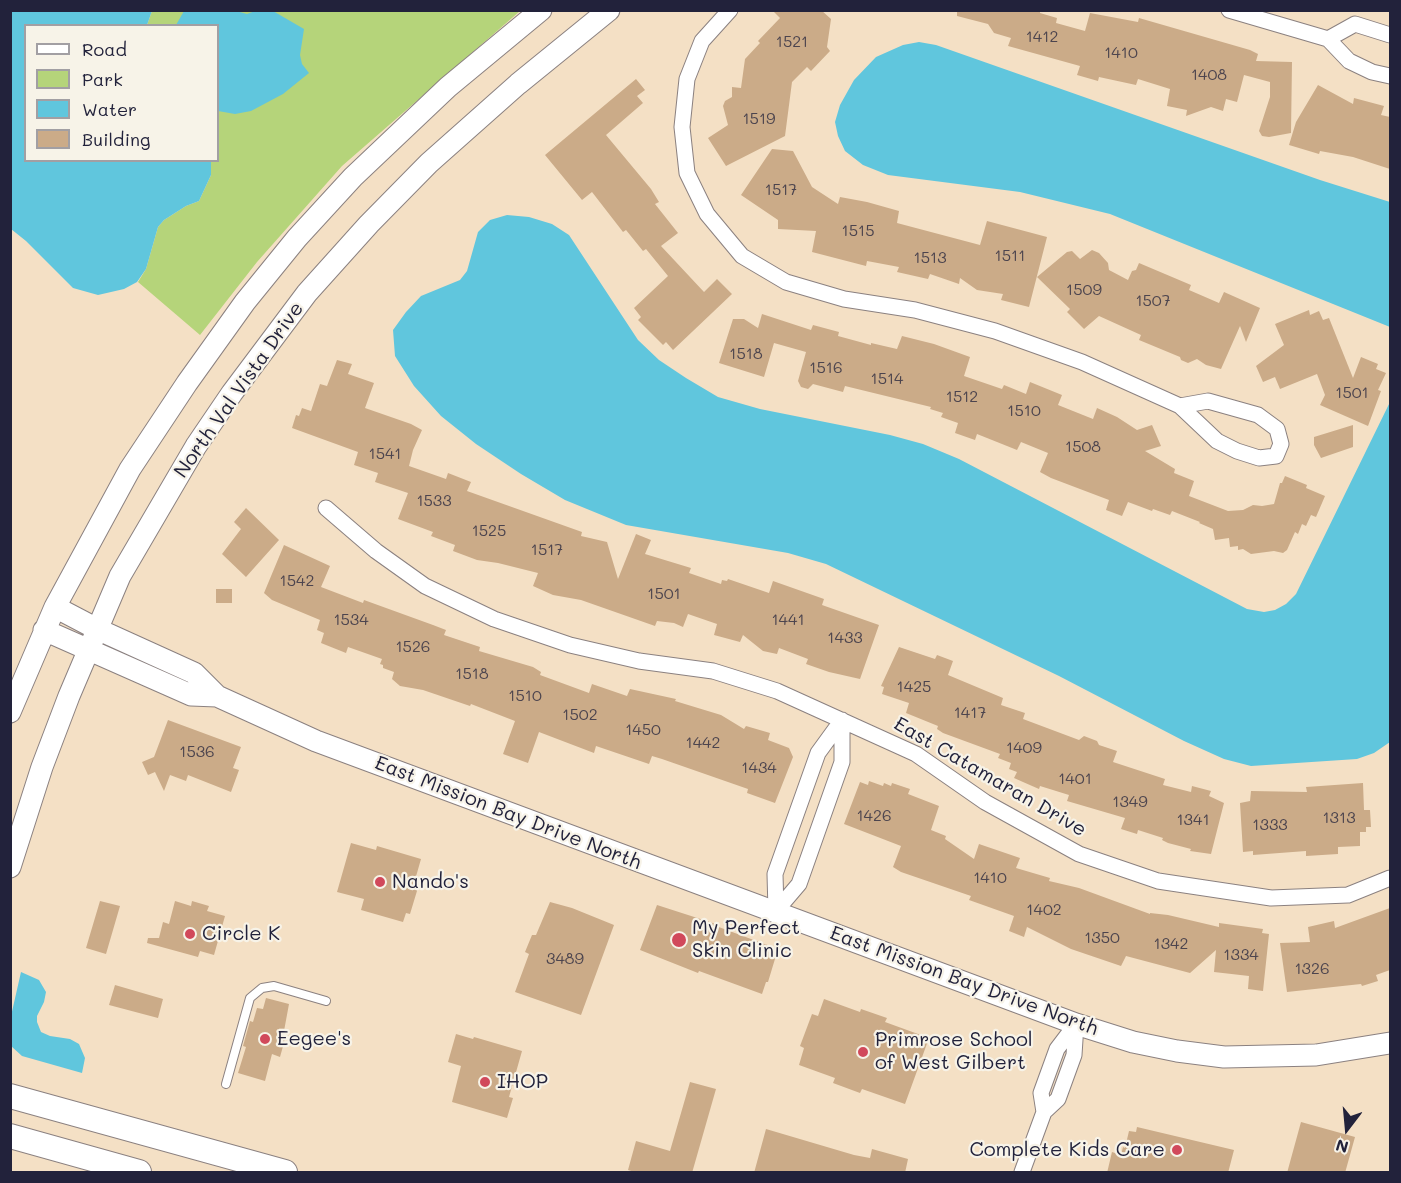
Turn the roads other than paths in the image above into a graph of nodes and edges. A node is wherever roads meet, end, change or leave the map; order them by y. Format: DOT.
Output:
graph roads {
  1 [pos="541,10"];
  2 [pos="609,10"];
  3 [pos="730,10"];
  4 [pos="1229,10"];
  5 [pos="1390,35"];
  6 [pos="1328,39"];
  7 [pos="1390,76"];
  8 [pos="1180,406"];
  9 [pos="326,508"];
  10 [pos="55,607"];
  11 [pos="97,629"];
  12 [pos="44,630"];
  13 [pos="88,651"];
  14 [pos="217,696"];
  15 [pos="10,712"];
  16 [pos="842,720"];
  17 [pos="10,867"];
  18 [pos="1390,878"];
  19 [pos="776,911"];
  20 [pos="326,1001"];
  21 [pos="1076,1024"];
  22 [pos="1390,1043"];
  23 [pos="226,1084"];
  24 [pos="10,1096"];
  25 [pos="10,1136"];
  26 [pos="139,1173"];
  27 [pos="285,1173"];
  28 [pos="1022,1173"];
  1 -- 10 [label="main road"];
  2 -- 11 [label="main road, North Val Vista Drive"];
  3 -- 8 [label="street"];
  4 -- 6 [label="street"];
  5 -- 6 [label="street"];
  6 -- 7 [label="street"];
  8 -- 8 [label="street"];
  9 -- 16 [label="street, East Catamaran Drive"];
  10 -- 11 [label="main road, East Mission Bay Drive North"];
  10 -- 12 [label="main road"];
  11 -- 13 [label="main road, North Val Vista Drive"];
  11 -- 14 [label="main road, East Mission Bay Drive North"];
  12 -- 13 [label="main road, East Mission Bay Drive North"];
  12 -- 15 [label="main road"];
  13 -- 14 [label="main road, East Mission Bay Drive North"];
  13 -- 17 [label="main road, North Val Vista Drive"];
  14 -- 19 [label="main road, East Mission Bay Drive North"];
  16 -- 18 [label="street, East Catamaran Drive"];
  16 -- 19 [label="street"];
  16 -- 19 [label="street"];
  19 -- 21 [label="main road, East Mission Bay Drive North"];
  20 -- 23 [label="lane"];
  21 -- 22 [label="main road, East Mission Bay Drive North"];
  21 -- 28 [label="street"];
  24 -- 27 [label="main road"];
  25 -- 26 [label="main road"];
}
